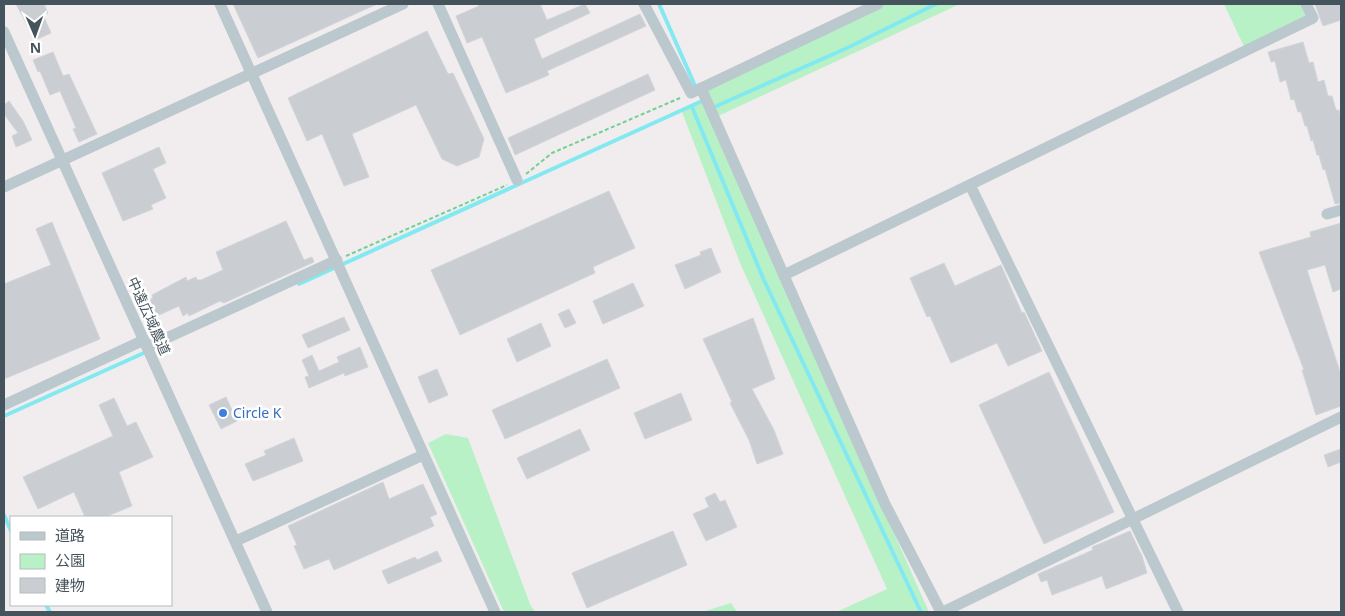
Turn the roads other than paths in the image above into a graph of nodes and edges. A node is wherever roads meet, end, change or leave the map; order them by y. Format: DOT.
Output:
graph roads {
  1 [pos="220,4"];
  2 [pos="402,4"];
  3 [pos="438,4"];
  4 [pos="644,4"];
  5 [pos="878,4"];
  6 [pos="1306,4"];
  7 [pos="861,8"];
  8 [pos="5,38"];
  9 [pos="253,74"];
  10 [pos="696,91"];
  11 [pos="63,161"];
  12 [pos="517,180"];
  13 [pos="970,185"];
  14 [pos="4,187"];
  15 [pos="1341,210"];
  16 [pos="1327,214"];
  17 [pos="337,260"];
  18 [pos="784,275"];
  19 [pos="145,344"];
  20 [pos="4,405"];
  21 [pos="1341,417"];
  22 [pos="423,455"];
  23 [pos="1133,518"];
  24 [pos="236,541"];
  25 [pos="491,611"];
  26 [pos="267,612"];
  27 [pos="942,612"];
  28 [pos="1178,612"];
  1 -- 9 [label="street"];
  2 -- 9 [label="street"];
  3 -- 12 [label="street"];
  4 -- 10 [label="street"];
  5 -- 7 [label="street"];
  6 -- 13 [label="street"];
  7 -- 10 [label="street"];
  8 -- 11 [label="street, 中遠広域農道"];
  9 -- 11 [label="street"];
  9 -- 17 [label="street"];
  10 -- 18 [label="street"];
  11 -- 14 [label="street"];
  11 -- 19 [label="street, 中遠広域農道"];
  13 -- 18 [label="street"];
  13 -- 23 [label="street"];
  15 -- 16 [label="street"];
  17 -- 19 [label="street"];
  17 -- 22 [label="street"];
  18 -- 27 [label="street"];
  19 -- 20 [label="street"];
  19 -- 24 [label="street, 中遠広域農道"];
  21 -- 23 [label="street"];
  22 -- 24 [label="street"];
  22 -- 25 [label="street"];
  23 -- 27 [label="street"];
  23 -- 28 [label="street"];
  24 -- 26 [label="street, 中遠広域農道"];
}
